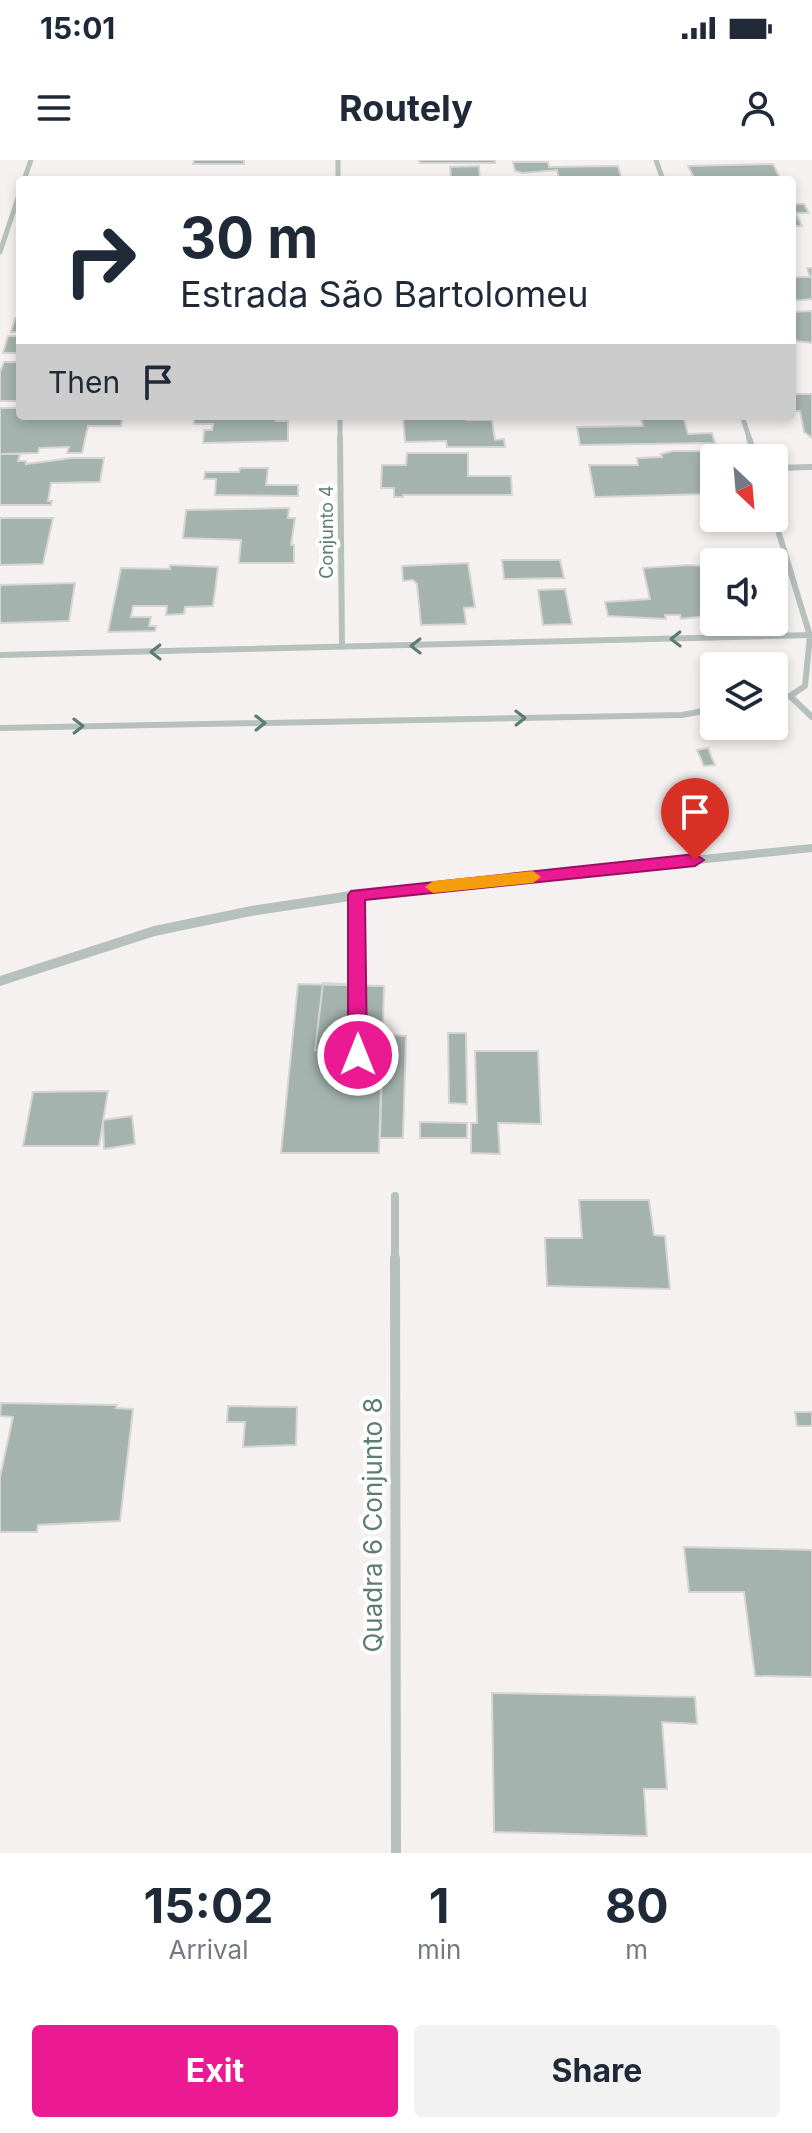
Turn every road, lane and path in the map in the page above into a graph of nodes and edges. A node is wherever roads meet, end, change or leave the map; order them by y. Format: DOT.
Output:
graph roads {
  1 [pos="16,204"];
  2 [pos="0,252"];
  3 [pos="340,420"];
  4 [pos="743,420"];
  5 [pos="751,444"];
  6 [pos="812,467"];
  7 [pos="788,468"];
  8 [pos="779,532"];
  9 [pos="811,636"];
  10 [pos="342,647"];
  11 [pos="0,655"];
  12 [pos="805,686"];
  13 [pos="812,693"];
  14 [pos="790,696"];
  15 [pos="700,712"];
  16 [pos="812,717"];
  17 [pos="0,728"];
  18 [pos="812,848"];
  19 [pos="357,895"];
  20 [pos="0,981"];
  21 [pos="358,1055"];
  22 [pos="395,1196"];
  23 [pos="396,1853"];
  1 -- 2 [label="street"];
  3 -- 10 [label="street, Conjunto 4"];
  4 -- 5 [label="street"];
  6 -- 7 [label="street"];
  8 -- 9 [label="street"];
  9 -- 10 [label="street, one-way"];
  9 -- 12 [label="street"];
  10 -- 11 [label="street, one-way"];
  12 -- 13 [label="street"];
  12 -- 14 [label="street"];
  14 -- 16 [label="street"];
  17 -- 15 [label="street, one-way"];
  18 -- 19 [label="street"];
  19 -- 20 [label="street"];
  19 -- 21 [label="lane"];
  22 -- 23 [label="street, Quadra 6 Conjunto 8"];
}
